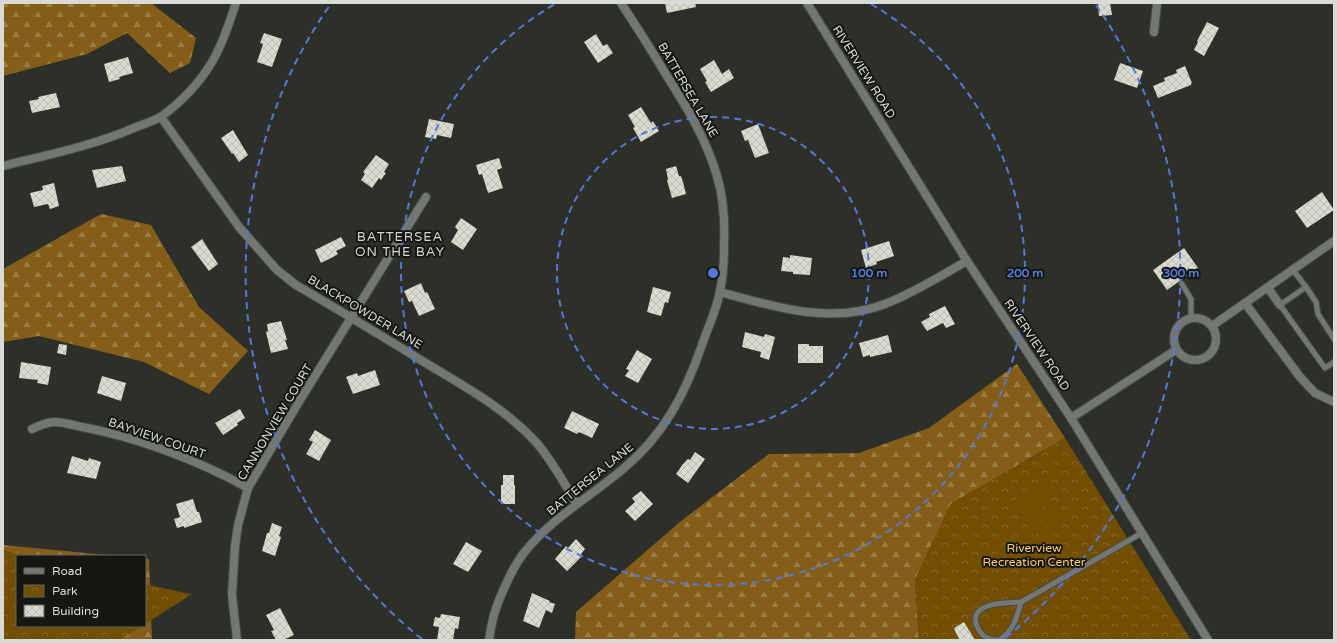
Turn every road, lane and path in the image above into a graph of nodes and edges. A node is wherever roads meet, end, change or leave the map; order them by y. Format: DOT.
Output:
graph roads {
  1 [pos="236,3"];
  2 [pos="621,3"];
  3 [pos="807,3"];
  4 [pos="1157,3"];
  5 [pos="1154,32"];
  6 [pos="161,117"];
  7 [pos="3,166"];
  8 [pos="426,197"];
  9 [pos="1334,241"];
  10 [pos="967,261"];
  11 [pos="1293,270"];
  12 [pos="1182,284"];
  13 [pos="1306,287"];
  14 [pos="1268,288"];
  15 [pos="720,292"];
  16 [pos="1245,303"];
  17 [pos="1280,305"];
  18 [pos="351,317"];
  19 [pos="1191,318"];
  20 [pos="1212,326"];
  21 [pos="1334,338"];
  22 [pos="1176,350"];
  23 [pos="1334,362"];
  24 [pos="1334,402"];
  25 [pos="1071,418"];
  26 [pos="32,429"];
  27 [pos="248,488"];
  28 [pos="577,504"];
  29 [pos="1142,533"];
  30 [pos="1021,602"];
  31 [pos="237,640"];
  32 [pos="489,640"];
  33 [pos="1208,640"];
  1 -- 6 [label="street"];
  2 -- 15 [label="street, BATTERSEA LANE"];
  3 -- 10 [label="street, RIVERVIEW ROAD"];
  4 -- 5 [label="street"];
  6 -- 7 [label="street"];
  6 -- 18 [label="street, BLACKPOWDER LANE"];
  8 -- 18 [label="street, CANNONVIEW COURT"];
  9 -- 11 [label="street"];
  10 -- 15 [label="street"];
  10 -- 25 [label="street, RIVERVIEW ROAD"];
  11 -- 13 [label="lane"];
  11 -- 14 [label="street"];
  12 -- 19 [label="lane"];
  13 -- 17 [label="lane"];
  13 -- 21 [label="lane"];
  14 -- 16 [label="street"];
  14 -- 17 [label="street"];
  15 -- 28 [label="street, BATTERSEA LANE"];
  16 -- 20 [label="street"];
  16 -- 24 [label="street"];
  17 -- 23 [label="lane"];
  18 -- 27 [label="street, CANNONVIEW COURT"];
  18 -- 28 [label="street, BLACKPOWDER LANE"];
  19 -- 20 [label="street"];
  19 -- 22 [label="street"];
  20 -- 22 [label="street"];
  22 -- 25 [label="street"];
  25 -- 29 [label="street, RIVERVIEW ROAD"];
  26 -- 27 [label="street, BAYVIEW COURT"];
  27 -- 31 [label="street, CANNONVIEW COURT"];
  28 -- 32 [label="street, BATTERSEA LANE"];
  29 -- 30 [label="lane"];
  29 -- 33 [label="street, RIVERVIEW ROAD"];
  30 -- 30 [label="lane"];
}
